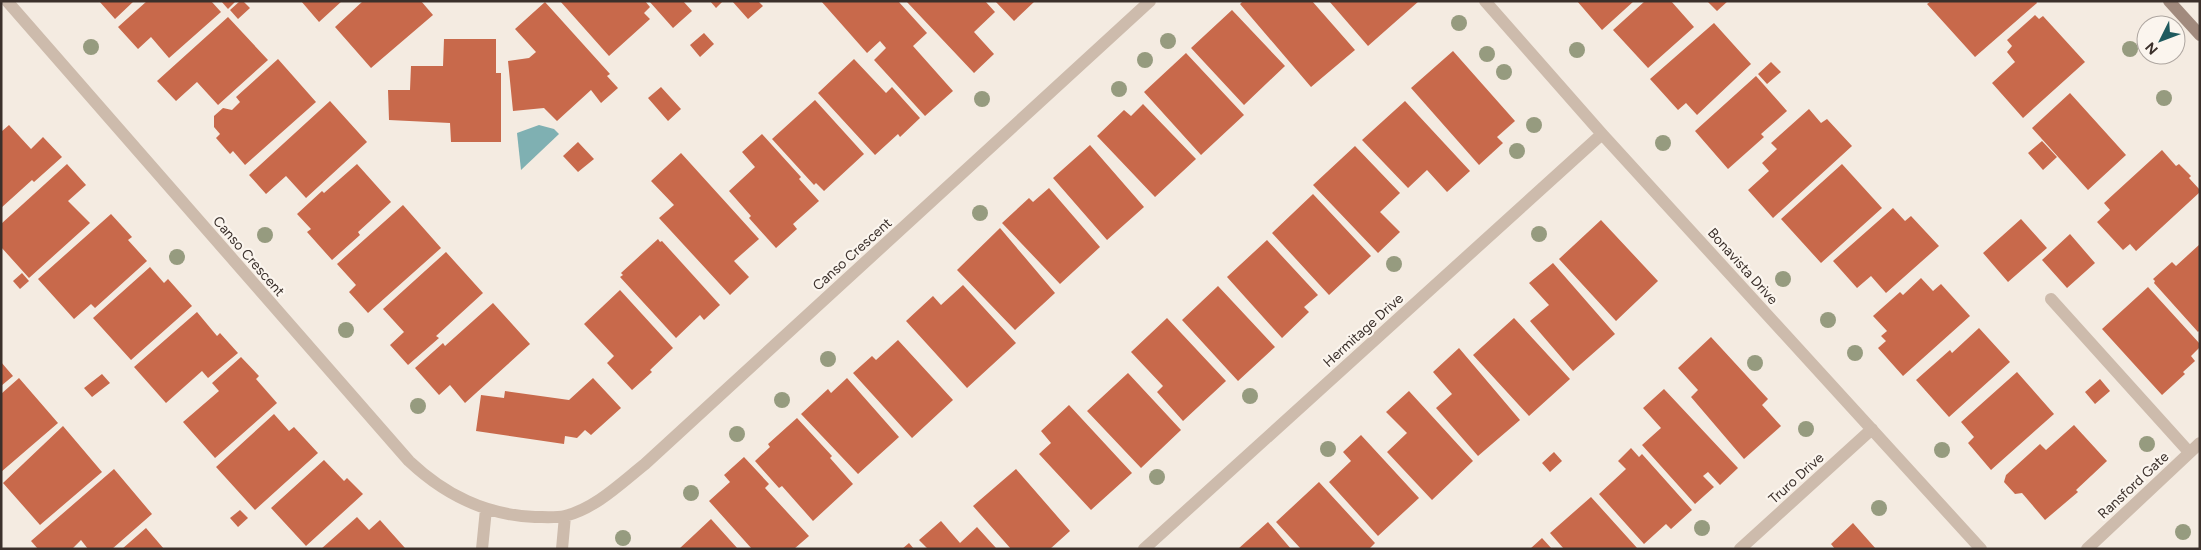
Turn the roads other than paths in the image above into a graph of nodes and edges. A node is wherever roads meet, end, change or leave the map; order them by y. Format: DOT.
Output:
graph roads {
  1 [pos="7,1"];
  2 [pos="1150,1"];
  3 [pos="1485,1"];
  4 [pos="2170,1"];
  5 [pos="2200,35"];
  6 [pos="1602,134"];
  7 [pos="2051,299"];
  8 [pos="1872,429"];
  9 [pos="2200,443"];
  10 [pos="2190,452"];
  11 [pos="486,509"];
  12 [pos="565,516"];
  13 [pos="482,549"];
  14 [pos="562,549"];
  15 [pos="1144,549"];
  16 [pos="1740,549"];
  17 [pos="1981,549"];
  18 [pos="2087,549"];
  1 -- 11 [label="street, Canso Crescent"];
  2 -- 12 [label="street, Canso Crescent"];
  3 -- 6 [label="street, Bonavista Drive"];
  4 -- 5 [label="main road"];
  6 -- 8 [label="street, Bonavista Drive"];
  6 -- 15 [label="street, Hermitage Drive"];
  7 -- 10 [label="street"];
  8 -- 16 [label="street, Truro Drive"];
  8 -- 17 [label="street, Bonavista Drive"];
  9 -- 10 [label="street, Ransford Gate"];
  10 -- 18 [label="street, Ransford Gate"];
  11 -- 12 [label="street, Canso Crescent"];
  11 -- 13 [label="street"];
  12 -- 14 [label="street"];
}
